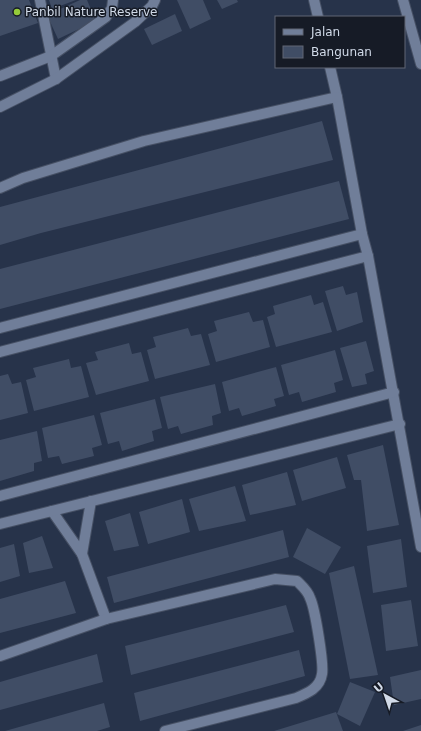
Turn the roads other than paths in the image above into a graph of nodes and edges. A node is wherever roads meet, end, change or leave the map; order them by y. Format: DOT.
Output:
graph roads {
  1 [pos="40,0"];
  2 [pos="114,0"];
  3 [pos="155,0"];
  4 [pos="314,0"];
  5 [pos="403,0"];
  6 [pos="318,16"];
  7 [pos="51,56"];
  8 [pos="421,64"];
  9 [pos="330,68"];
  10 [pos="0,76"];
  11 [pos="56,79"];
  12 [pos="337,98"];
  13 [pos="0,107"];
  14 [pos="0,188"];
  15 [pos="362,234"];
  16 [pos="368,256"];
  17 [pos="0,328"];
  18 [pos="0,352"];
  19 [pos="394,392"];
  20 [pos="400,424"];
  21 [pos="0,496"];
  22 [pos="91,501"];
  23 [pos="52,511"];
  24 [pos="0,524"];
  25 [pos="421,546"];
  26 [pos="82,554"];
  27 [pos="106,619"];
  28 [pos="0,656"];
  29 [pos="165,731"];
  1 -- 7 [label="street"];
  2 -- 7 [label="street"];
  3 -- 11 [label="street"];
  4 -- 6 [label="street"];
  5 -- 8 [label="street"];
  7 -- 10 [label="street"];
  7 -- 11 [label="street"];
  9 -- 12 [label="street"];
  11 -- 13 [label="street"];
  12 -- 14 [label="street"];
  12 -- 15 [label="street"];
  15 -- 16 [label="street"];
  15 -- 17 [label="street"];
  16 -- 18 [label="street"];
  16 -- 19 [label="street"];
  19 -- 20 [label="street"];
  19 -- 21 [label="street"];
  20 -- 22 [label="street"];
  20 -- 25 [label="street"];
  22 -- 23 [label="street"];
  22 -- 26 [label="street"];
  23 -- 24 [label="street"];
  23 -- 26 [label="street"];
  26 -- 27 [label="street"];
  27 -- 28 [label="street"];
  27 -- 29 [label="street"];
}
